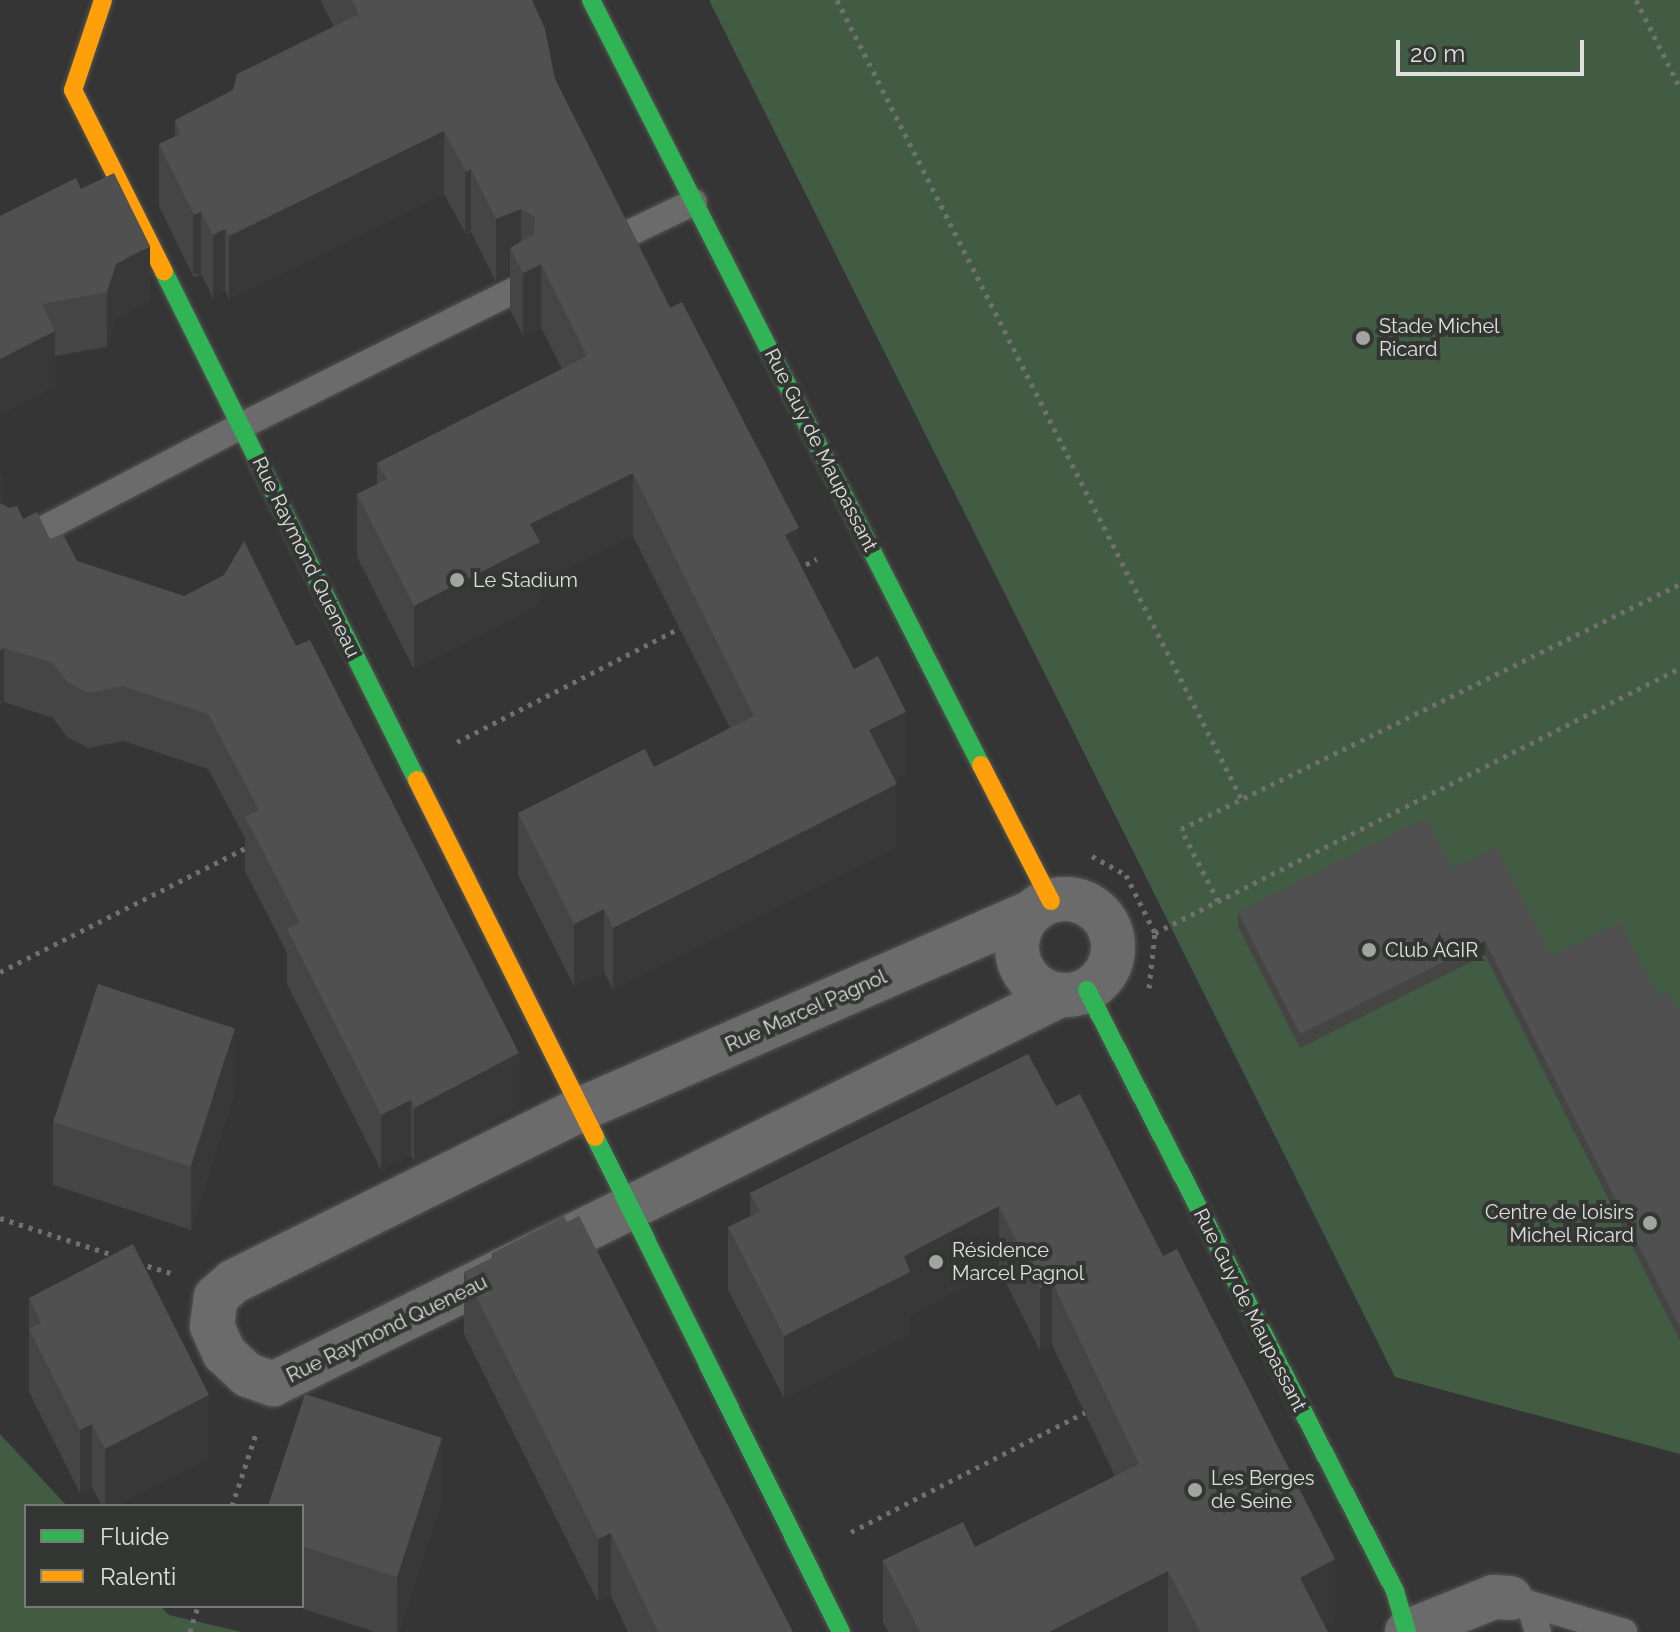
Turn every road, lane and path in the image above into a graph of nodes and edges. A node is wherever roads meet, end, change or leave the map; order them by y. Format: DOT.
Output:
graph roads {
  1 [pos="103,0"];
  2 [pos="591,0"];
  3 [pos="837,0"];
  4 [pos="1636,0"];
  5 [pos="1680,88"];
  6 [pos="694,202"];
  7 [pos="619,238"];
  8 [pos="521,287"];
  9 [pos="241,426"];
  10 [pos="10,547"];
  11 [pos="1680,584"];
  12 [pos="680,628"];
  13 [pos="1680,668"];
  14 [pos="409,766"];
  15 [pos="1241,798"];
  16 [pos="262,840"];
  17 [pos="1218,901"];
  18 [pos="1040,907"];
  19 [pos="0,972"];
  20 [pos="1083,1003"];
  21 [pos="581,1109"];
  22 [pos="631,1210"];
  23 [pos="0,1218"];
  24 [pos="119,1257"];
  25 [pos="134,1261"];
  26 [pos="223,1290"];
  27 [pos="273,1384"];
  28 [pos="1085,1412"];
  29 [pos="233,1504"];
  30 [pos="803,1556"];
  31 [pos="1519,1601"];
  32 [pos="197,1608"];
  33 [pos="190,1632"];
  34 [pos="841,1632"];
  35 [pos="1407,1632"];
  36 [pos="1538,1632"];
  37 [pos="1624,1632"];
  1 -- 9 [label="street, Rue Raymond Queneau"];
  2 -- 6 [label="street, Rue Guy de Maupassant"];
  3 -- 15 [label="path"];
  4 -- 5 [label="path"];
  6 -- 7 [label="lane"];
  6 -- 18 [label="street, Rue Guy de Maupassant"];
  8 -- 9 [label="lane"];
  9 -- 10 [label="lane"];
  9 -- 14 [label="street, Rue Raymond Queneau"];
  11 -- 15 [label="path"];
  12 -- 14 [label="path"];
  13 -- 17 [label="path"];
  14 -- 21 [label="street, Rue Raymond Queneau"];
  15 -- 17 [label="path"];
  16 -- 19 [label="path"];
  17 -- 20 [label="path"];
  18 -- 20 [label="street"];
  18 -- 20 [label="street"];
  18 -- 21 [label="street, Rue Marcel Pagnol"];
  20 -- 22 [label="street"];
  20 -- 35 [label="street, Rue Guy de Maupassant"];
  21 -- 22 [label="street, Rue Raymond Queneau"];
  21 -- 26 [label="street"];
  22 -- 27 [label="street, Rue Raymond Queneau"];
  22 -- 30 [label="street, Rue Raymond Queneau"];
  23 -- 24 [label="path"];
  25 -- 26 [label="path"];
  26 -- 27 [label="street, Rue Raymond Queneau"];
  27 -- 29 [label="path"];
  28 -- 30 [label="path"];
  30 -- 34 [label="street, Rue Raymond Queneau"];
  31 -- 35 [label="street"];
  31 -- 36 [label="lane"];
  31 -- 37 [label="lane"];
  32 -- 33 [label="path"];
}
